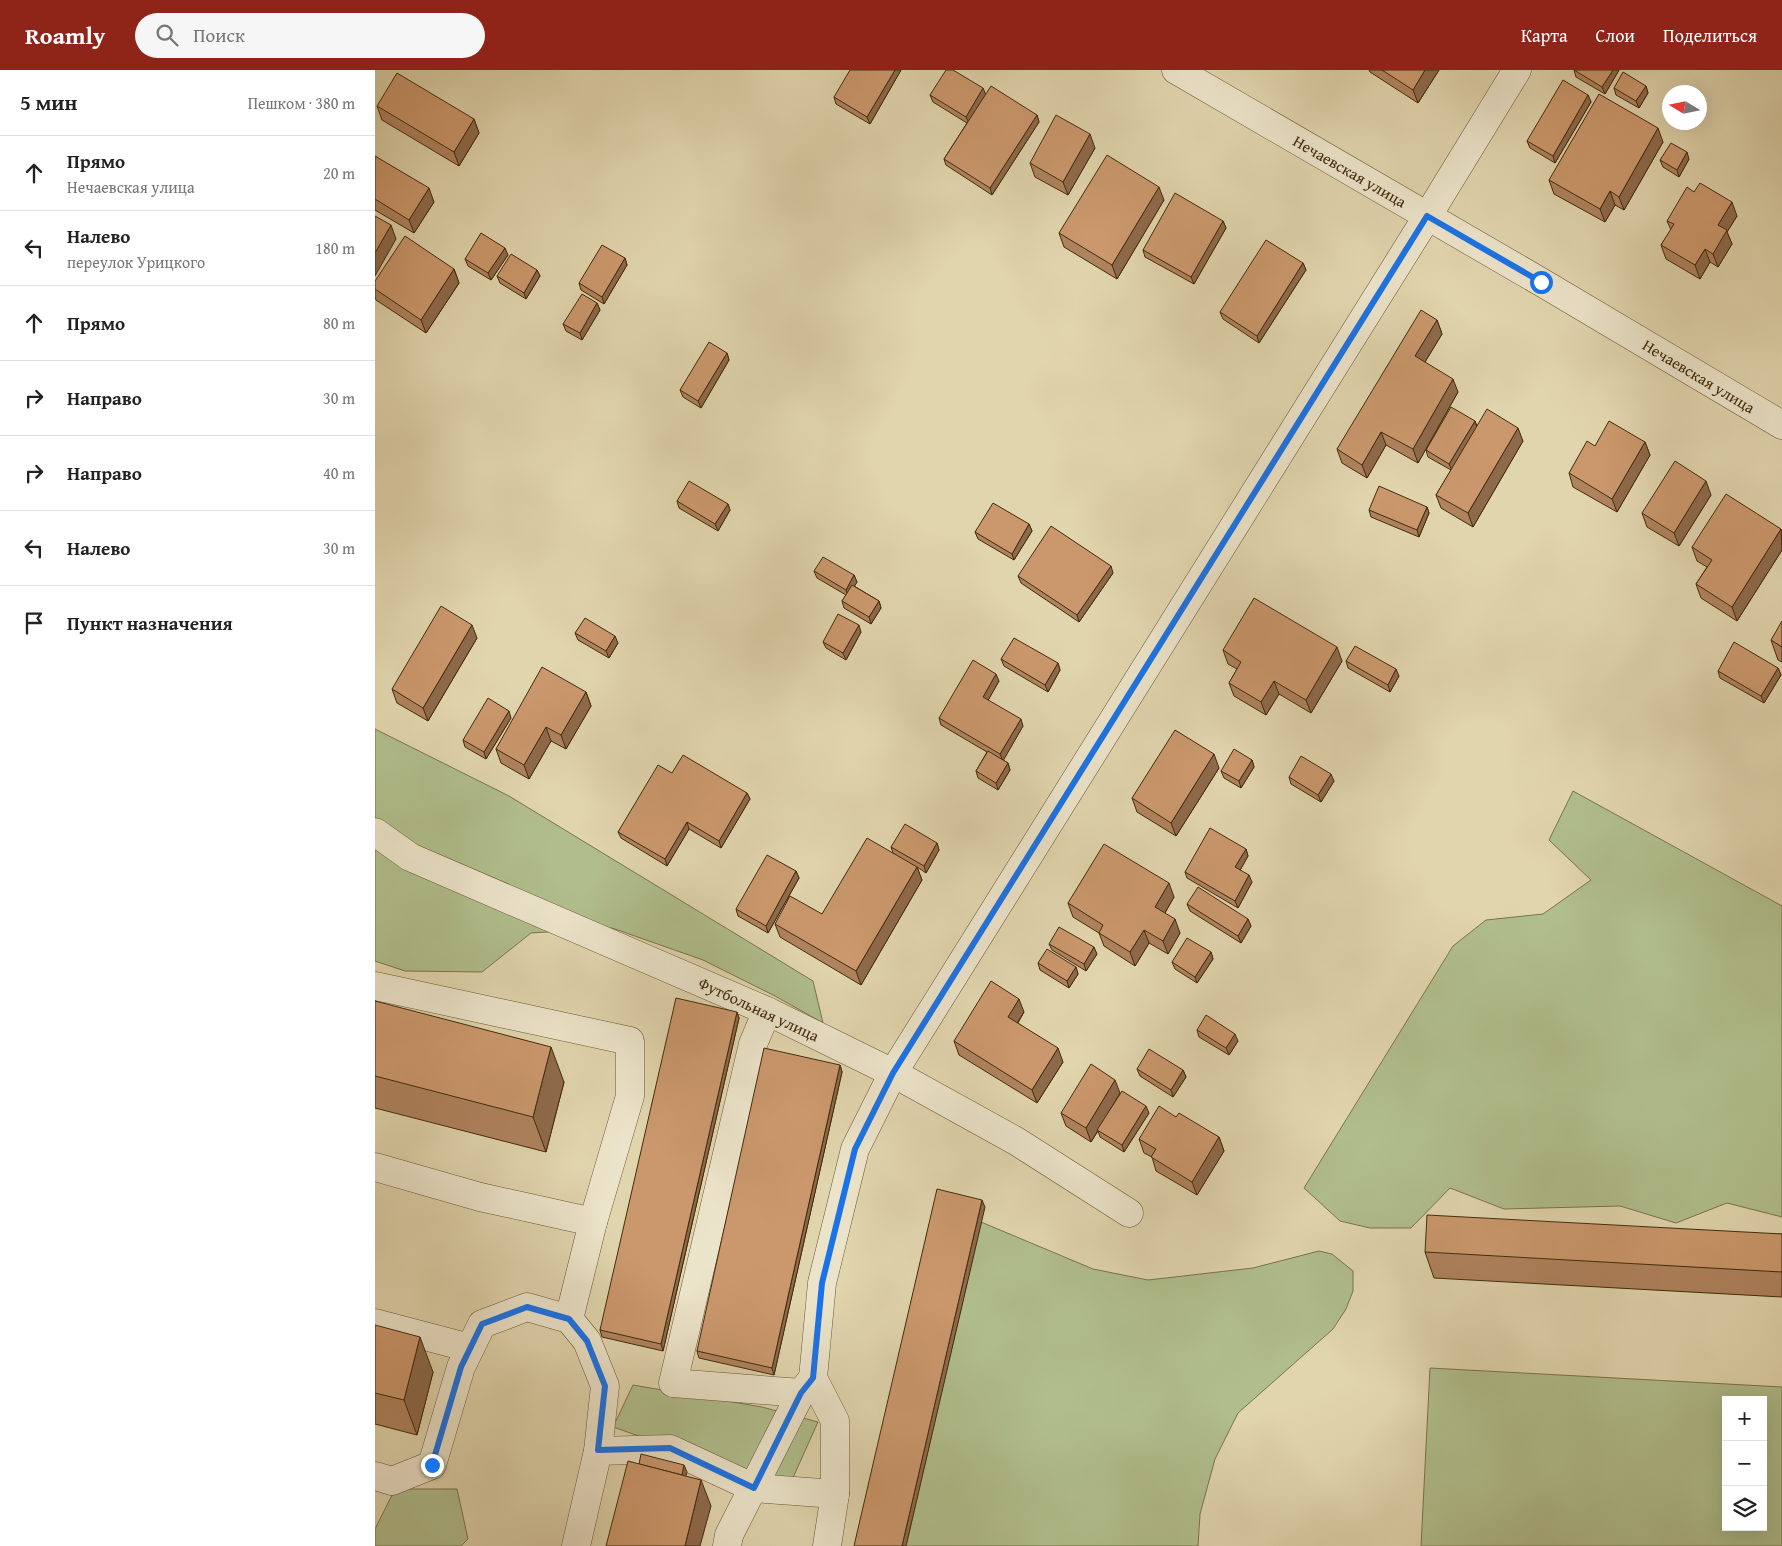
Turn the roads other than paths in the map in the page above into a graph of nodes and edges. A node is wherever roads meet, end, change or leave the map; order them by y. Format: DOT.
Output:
graph roads {
  1 [pos="1176,70"];
  2 [pos="1517,70"];
  3 [pos="1427,216"];
  4 [pos="1782,425"];
  5 [pos="375,832"];
  6 [pos="375,986"];
  7 [pos="767,1011"];
  8 [pos="893,1073"];
  9 [pos="375,1167"];
  10 [pos="1129,1213"];
  11 [pos="593,1222"];
  12 [pos="569,1319"];
  13 [pos="375,1323"];
  14 [pos="471,1348"];
  15 [pos="807,1386"];
  16 [pos="598,1450"];
  17 [pos="375,1476"];
  18 [pos="754,1488"];
  19 [pos="835,1494"];
  20 [pos="576,1546"];
  21 [pos="727,1546"];
  22 [pos="827,1546"];
  1 -- 3 [label="street, Нечаевская улица"];
  2 -- 3 [label="street"];
  3 -- 4 [label="street, Нечаевская улица"];
  3 -- 8 [label="street"];
  5 -- 7 [label="street, Футбольная улица"];
  6 -- 11 [label="street"];
  7 -- 8 [label="street, Футбольная улица"];
  7 -- 15 [label="street"];
  8 -- 10 [label="street, Футбольная улица"];
  8 -- 15 [label="street"];
  9 -- 11 [label="street"];
  11 -- 12 [label="street"];
  12 -- 14 [label="street"];
  12 -- 16 [label="street"];
  13 -- 14 [label="street"];
  14 -- 17 [label="street"];
  15 -- 18 [label="street"];
  15 -- 19 [label="street"];
  16 -- 18 [label="street"];
  16 -- 20 [label="street"];
  18 -- 19 [label="street"];
  18 -- 21 [label="street"];
  19 -- 22 [label="street"];
}
